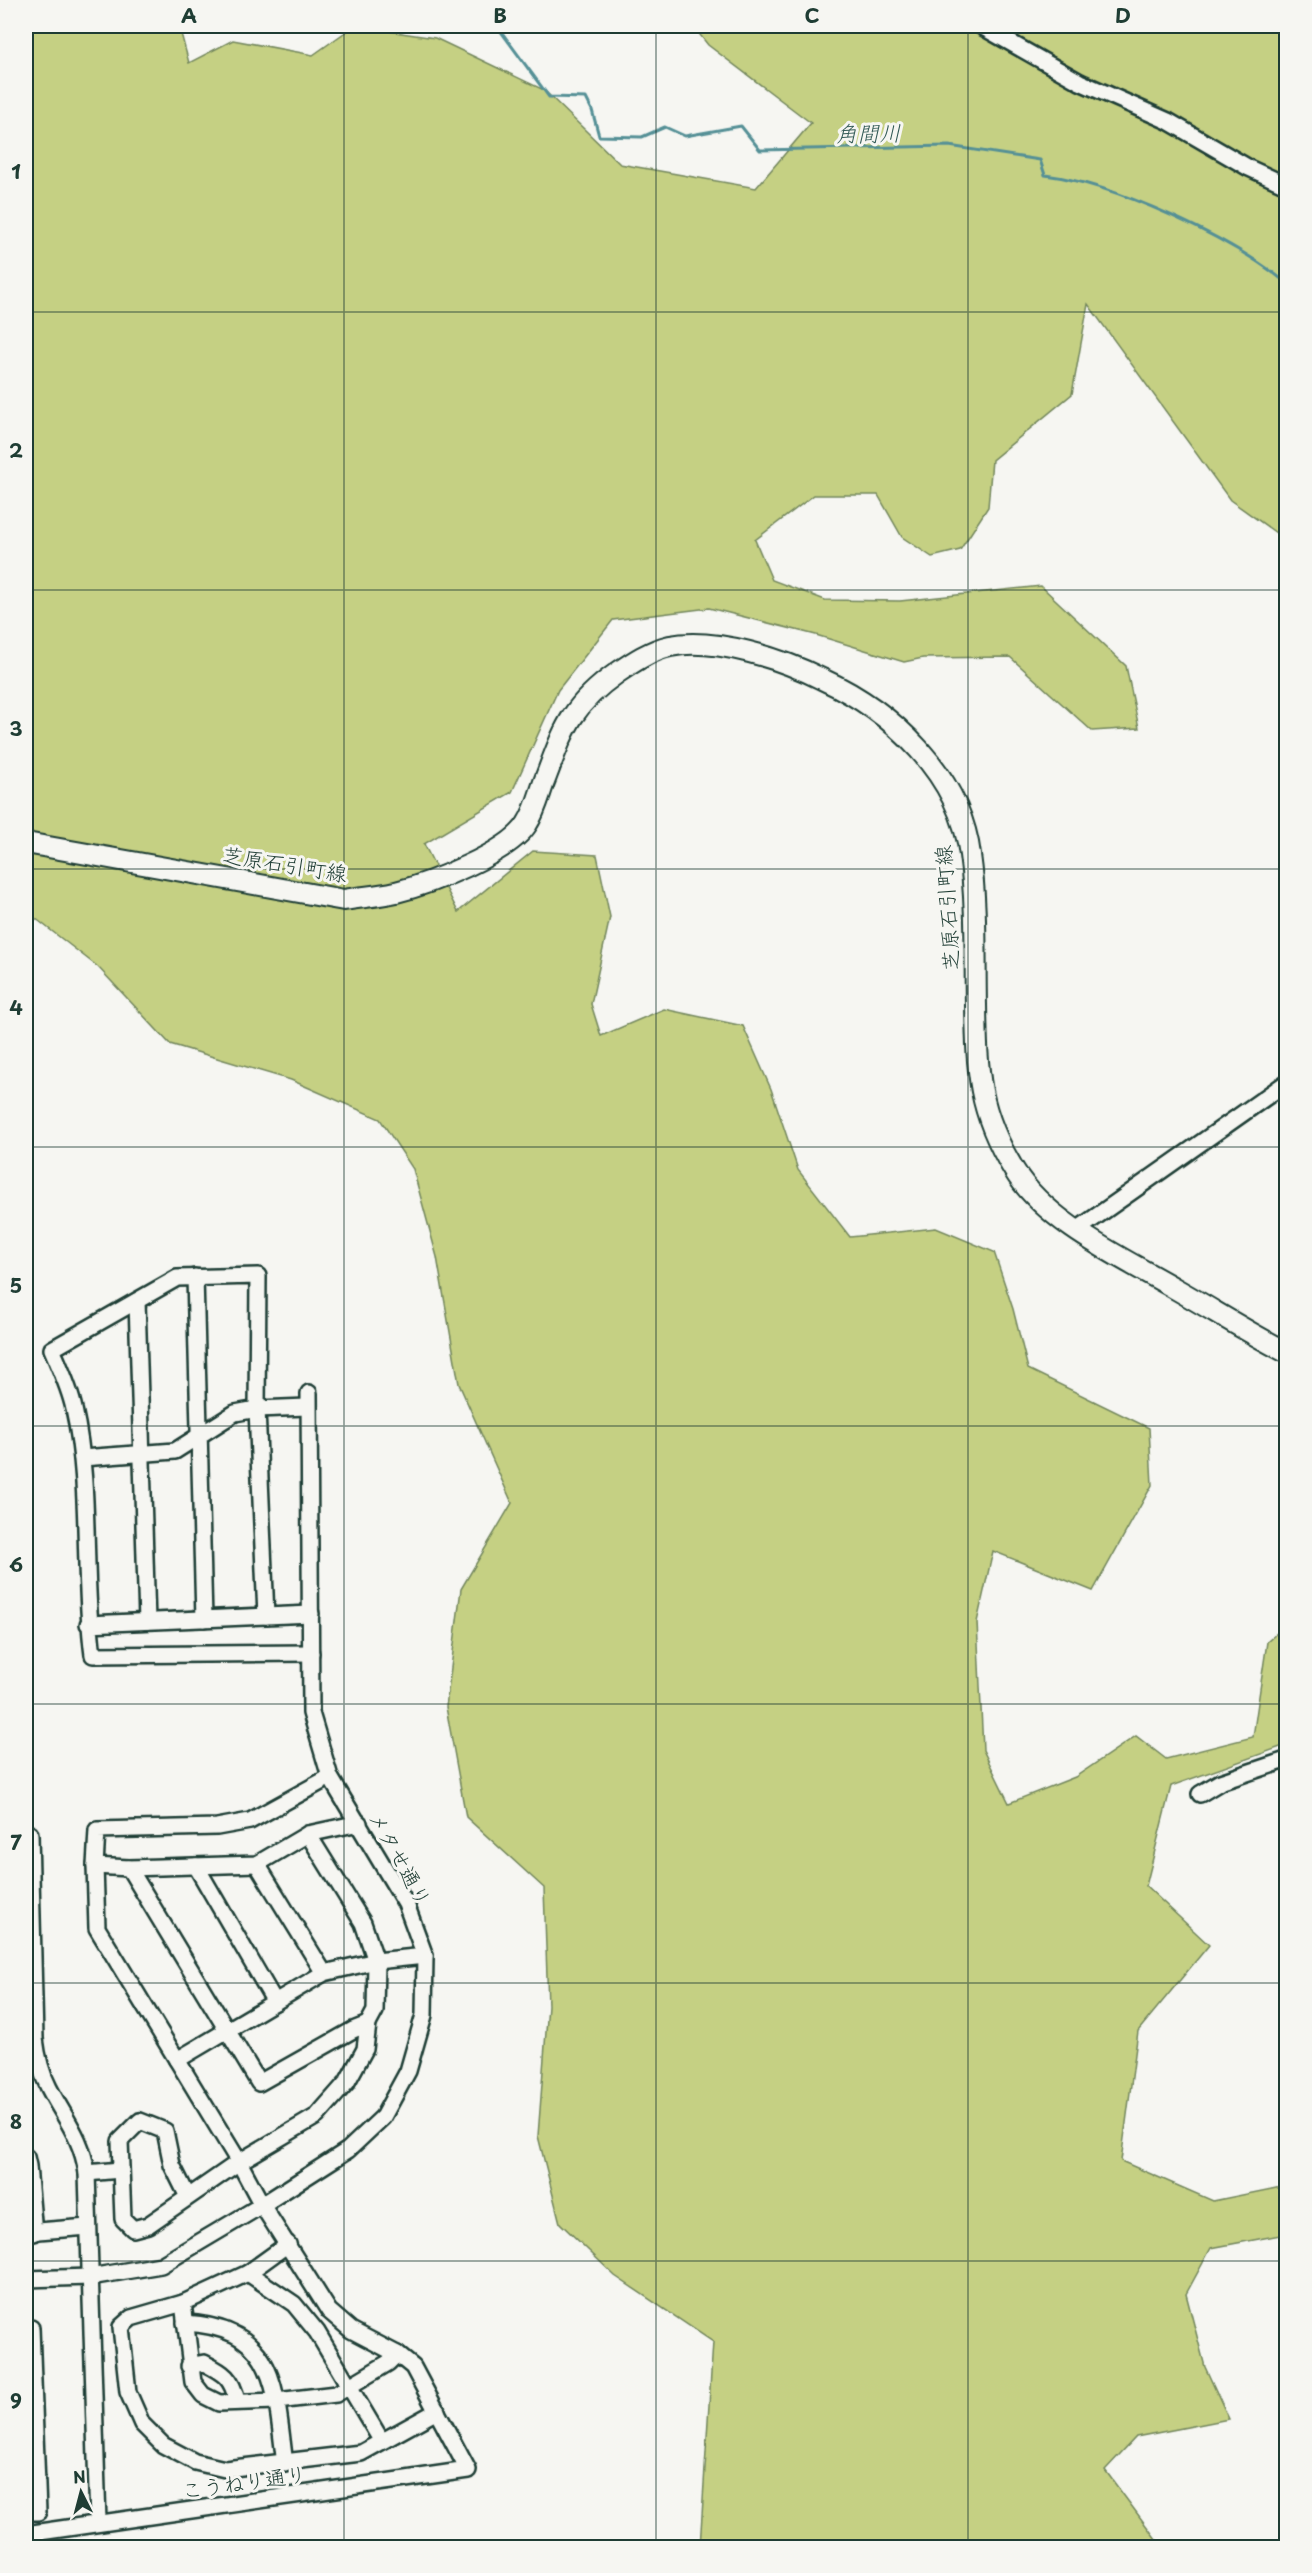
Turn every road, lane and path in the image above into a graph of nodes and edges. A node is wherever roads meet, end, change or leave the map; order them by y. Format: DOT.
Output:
graph roads {
  1 [pos="981,26"];
  2 [pos="1287,185"];
  3 [pos="26,843"];
  4 [pos="1287,1083"];
  5 [pos="1077,1230"];
  6 [pos="195,1277"];
  7 [pos="136,1301"];
  8 [pos="1287,1352"];
  9 [pos="257,1409"];
  10 [pos="199,1436"];
  11 [pos="141,1454"];
  12 [pos="82,1458"];
  13 [pos="311,1614"];
  14 [pos="266,1616"];
  15 [pos="204,1618"];
  16 [pos="147,1621"];
  17 [pos="88,1624"];
  18 [pos="311,1653"];
  19 [pos="1287,1760"];
  20 [pos="330,1777"];
  21 [pos="1200,1794"];
  22 [pos="359,1823"];
  23 [pos="28,1834"];
  24 [pos="309,1834"];
  25 [pos="257,1864"];
  26 [pos="95,1866"];
  27 [pos="196,1866"];
  28 [pos="129,1868"];
  29 [pos="28,1874"];
  30 [pos="424,1956"];
  31 [pos="376,1961"];
  32 [pos="324,1972"];
  33 [pos="275,2002"];
  34 [pos="368,2024"];
  35 [pos="229,2031"];
  36 [pos="30,2039"];
  37 [pos="177,2060"];
  38 [pos="26,2157"];
  39 [pos="238,2162"];
  40 [pos="120,2170"];
  41 [pos="87,2173"];
  42 [pos="188,2197"];
  43 [pos="262,2205"];
  44 [pos="88,2228"];
  45 [pos="30,2232"];
  46 [pos="288,2244"];
  47 [pos="248,2273"];
  48 [pos="90,2277"];
  49 [pos="26,2279"];
  50 [pos="183,2303"];
  51 [pos="185,2323"];
  52 [pos="26,2328"];
  53 [pos="397,2354"];
  54 [pos="189,2366"];
  55 [pos="348,2386"];
  56 [pos="30,2388"];
  57 [pos="237,2401"];
  58 [pos="277,2401"];
  59 [pos="436,2411"];
  60 [pos="381,2440"];
  61 [pos="31,2449"];
  62 [pos="285,2464"];
  63 [pos="26,2512"];
  64 [pos="98,2522"];
  65 [pos="26,2534"];
  1 -- 2 [label="street"];
  3 -- 5 [label="main road, 芝原石引町線"];
  4 -- 5 [label="street"];
  5 -- 8 [label="main road, 芝原石引町線"];
  6 -- 7 [label="street"];
  6 -- 9 [label="street"];
  6 -- 10 [label="street"];
  7 -- 11 [label="street"];
  7 -- 12 [label="street"];
  9 -- 10 [label="street"];
  9 -- 13 [label="street, メタせ通り"];
  9 -- 14 [label="street"];
  10 -- 11 [label="street"];
  10 -- 15 [label="street"];
  11 -- 12 [label="street"];
  11 -- 16 [label="street"];
  12 -- 17 [label="street"];
  13 -- 14 [label="street"];
  13 -- 18 [label="street, メタせ通り"];
  14 -- 15 [label="street"];
  15 -- 16 [label="street"];
  16 -- 17 [label="street"];
  17 -- 18 [label="street"];
  18 -- 20 [label="street, メタせ通り"];
  19 -- 21 [label="street"];
  20 -- 22 [label="street, メタせ通り"];
  20 -- 26 [label="street"];
  22 -- 24 [label="street"];
  22 -- 30 [label="street, メタせ通り"];
  23 -- 29 [label="street"];
  24 -- 25 [label="street"];
  24 -- 31 [label="street"];
  25 -- 27 [label="street"];
  25 -- 32 [label="street"];
  26 -- 28 [label="street"];
  26 -- 37 [label="street"];
  27 -- 28 [label="street"];
  27 -- 33 [label="street"];
  28 -- 35 [label="street"];
  29 -- 36 [label="street"];
  30 -- 31 [label="street"];
  30 -- 43 [label="street, メタせ通り"];
  31 -- 32 [label="street"];
  31 -- 34 [label="street"];
  32 -- 33 [label="street"];
  33 -- 35 [label="street"];
  34 -- 35 [label="street"];
  34 -- 39 [label="street"];
  35 -- 37 [label="street"];
  36 -- 41 [label="street"];
  37 -- 39 [label="street"];
  38 -- 45 [label="street"];
  39 -- 42 [label="street"];
  39 -- 43 [label="street"];
  40 -- 41 [label="street"];
  40 -- 42 [label="street"];
  40 -- 42 [label="street"];
  41 -- 44 [label="street"];
  43 -- 46 [label="street"];
  43 -- 48 [label="street, メタせ通り"];
  44 -- 45 [label="street"];
  44 -- 48 [label="street"];
  46 -- 47 [label="street"];
  46 -- 53 [label="street"];
  47 -- 50 [label="street"];
  47 -- 55 [label="street"];
  48 -- 49 [label="street, メタせ通り"];
  48 -- 64 [label="street"];
  50 -- 51 [label="street"];
  50 -- 62 [label="street"];
  51 -- 54 [label="street"];
  51 -- 58 [label="street"];
  52 -- 56 [label="street"];
  53 -- 55 [label="street"];
  53 -- 59 [label="street"];
  54 -- 57 [label="street"];
  54 -- 57 [label="street"];
  55 -- 58 [label="street"];
  55 -- 60 [label="street"];
  56 -- 61 [label="street"];
  57 -- 58 [label="street"];
  58 -- 62 [label="street"];
  59 -- 60 [label="street"];
  59 -- 64 [label="street, こうねり通り"];
  60 -- 62 [label="street"];
  61 -- 63 [label="street"];
  64 -- 65 [label="street, こうねり通り"];
}
